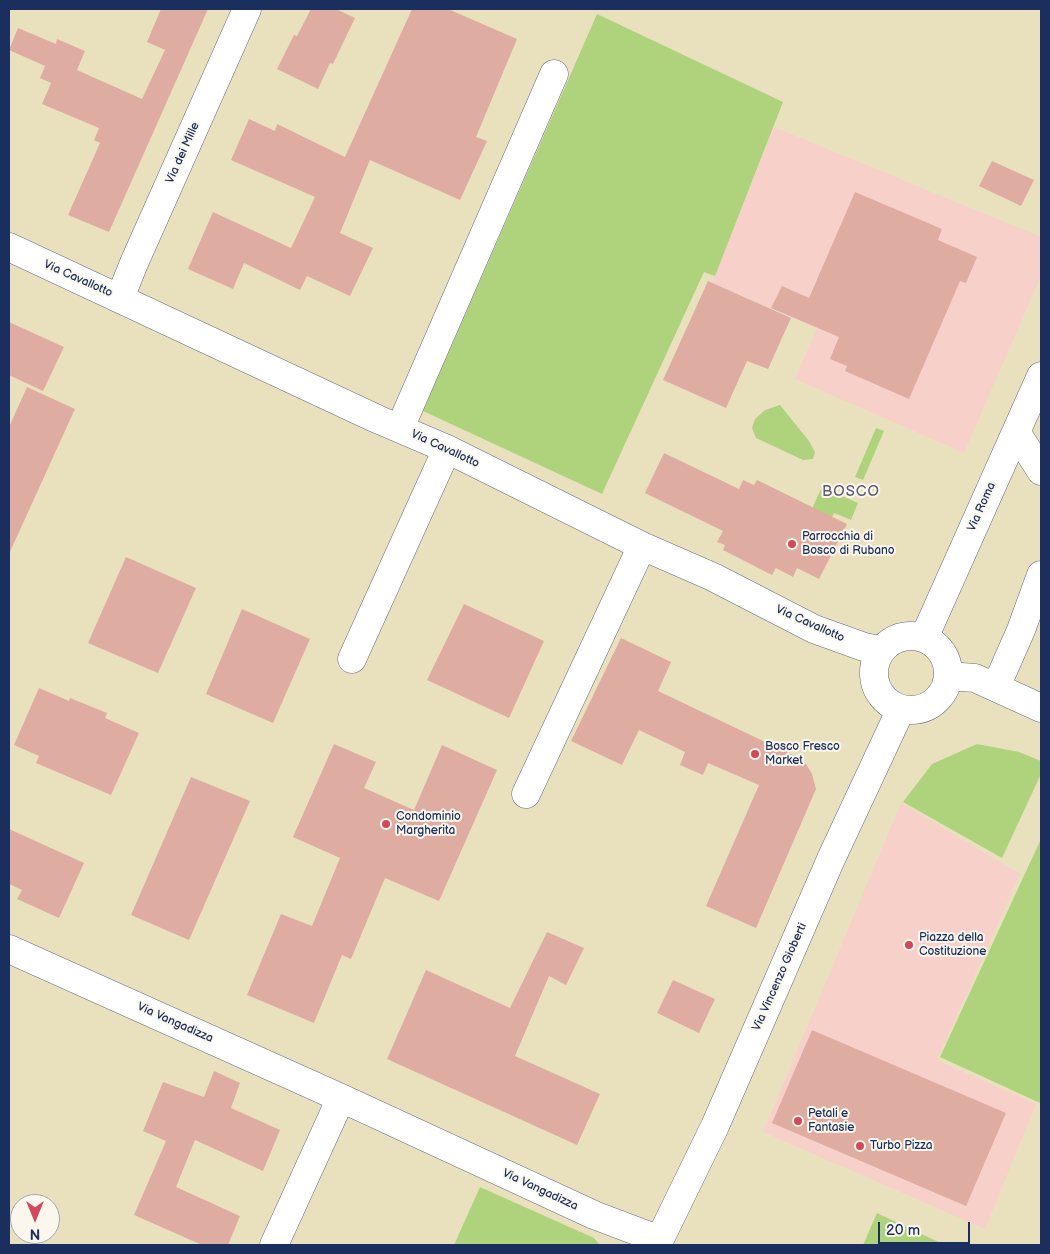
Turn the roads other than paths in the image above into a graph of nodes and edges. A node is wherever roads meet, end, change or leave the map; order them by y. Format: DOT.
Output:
graph roads {
  1 [pos="247,9"];
  2 [pos="554,74"];
  3 [pos="9,247"];
  4 [pos="120,298"];
  5 [pos="1041,376"];
  6 [pos="400,428"];
  7 [pos="1016,432"];
  8 [pos="447,449"];
  9 [pos="1041,471"];
  10 [pos="642,546"];
  11 [pos="1041,575"];
  12 [pos="924,638"];
  13 [pos="881,650"];
  14 [pos="352,659"];
  15 [pos="948,676"];
  16 [pos="996,687"];
  17 [pos="1041,708"];
  18 [pos="901,709"];
  19 [pos="526,794"];
  20 [pos="9,949"];
  21 [pos="341,1098"];
  22 [pos="658,1243"];
  23 [pos="274,1245"];
  1 -- 4 [label="street, Via dei Mille"];
  2 -- 6 [label="street"];
  3 -- 4 [label="street, Via Cavallotto"];
  4 -- 6 [label="street, Via Cavallotto"];
  5 -- 7 [label="street, Via Roma"];
  6 -- 8 [label="street, Via Cavallotto"];
  7 -- 9 [label="street"];
  7 -- 12 [label="street, Via Roma"];
  8 -- 10 [label="street, Via Cavallotto"];
  8 -- 14 [label="street"];
  10 -- 13 [label="street, Via Cavallotto"];
  10 -- 19 [label="street"];
  11 -- 16 [label="street"];
  12 -- 13 [label="street"];
  12 -- 15 [label="street"];
  13 -- 18 [label="street"];
  15 -- 16 [label="street"];
  15 -- 18 [label="street"];
  16 -- 17 [label="street"];
  18 -- 22 [label="street, Via Vincenzo Gioberti"];
  20 -- 21 [label="street, Via Vangadizza"];
  21 -- 22 [label="street, Via Vangadizza"];
  21 -- 23 [label="street"];
}
